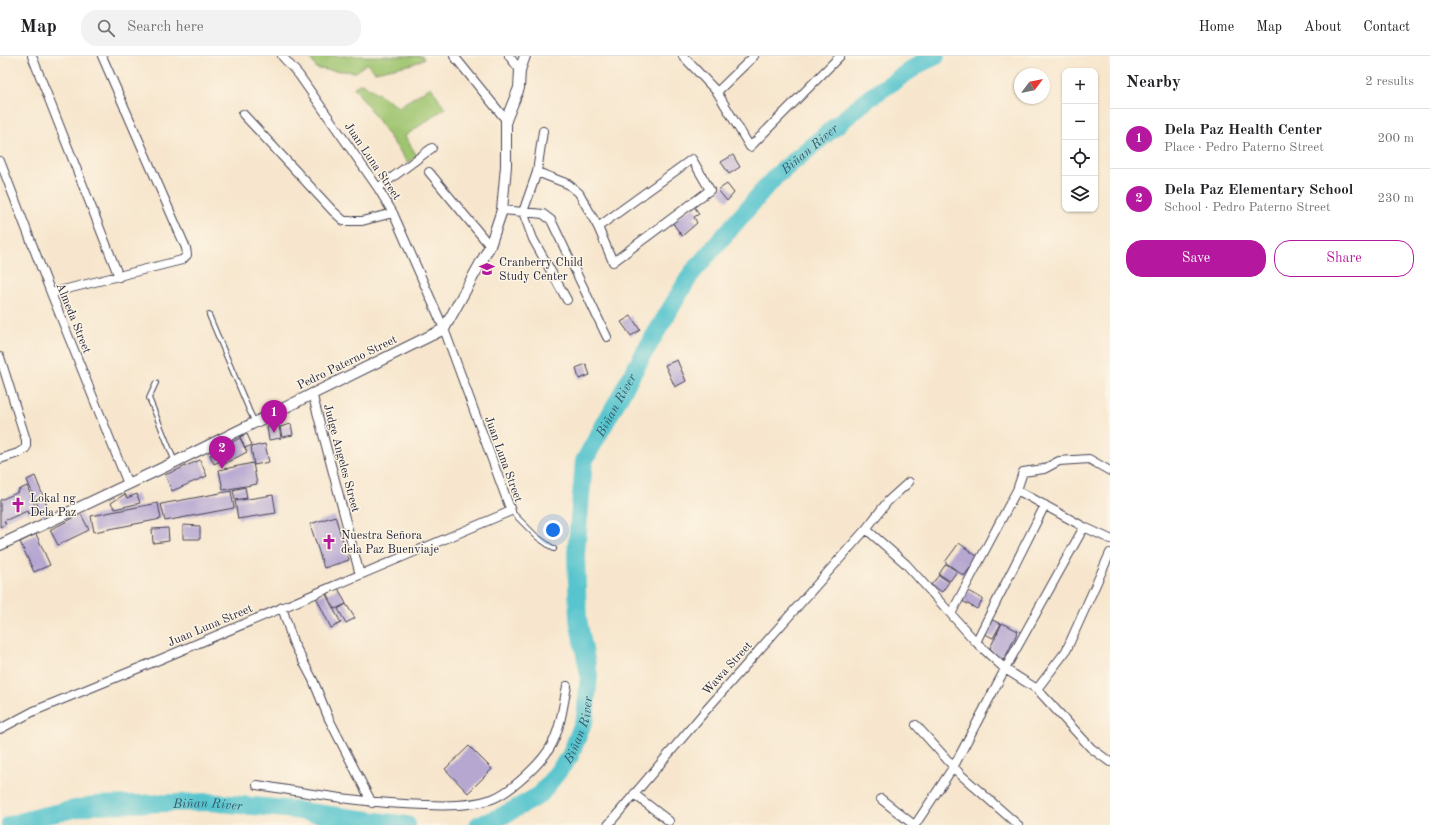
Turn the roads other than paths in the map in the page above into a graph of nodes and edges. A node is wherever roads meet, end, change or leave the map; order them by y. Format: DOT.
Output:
graph roads {
  1 [pos="32,56"];
  2 [pos="102,56"];
  3 [pos="282,56"];
  4 [pos="454,56"];
  5 [pos="509,56"];
  6 [pos="525,56"];
  7 [pos="683,56"];
  8 [pos="754,56"];
  9 [pos="840,56"];
  10 [pos="520,70"];
  11 [pos="717,92"];
  12 [pos="243,114"];
  13 [pos="506,120"];
  14 [pos="543,131"];
  15 [pos="432,148"];
  16 [pos="0,161"];
  17 [pos="429,172"];
  18 [pos="537,172"];
  19 [pos="378,188"];
  20 [pos="502,210"];
  21 [pos="522,212"];
  22 [pos="393,213"];
  23 [pos="598,227"];
  24 [pos="490,246"];
  25 [pos="119,277"];
  26 [pos="51,293"];
  27 [pos="567,300"];
  28 [pos="209,315"];
  29 [pos="444,328"];
  30 [pos="607,337"];
  31 [pos="0,357"];
  32 [pos="156,383"];
  33 [pos="312,393"];
  34 [pos="255,423"];
  35 [pos="0,460"];
  36 [pos="175,462"];
  37 [pos="1109,468"];
  38 [pos="909,482"];
  39 [pos="128,484"];
  40 [pos="1017,490"];
  41 [pos="1045,505"];
  42 [pos="511,511"];
  43 [pos="1084,527"];
  44 [pos="866,529"];
  45 [pos="1110,539"];
  46 [pos="0,545"];
  47 [pos="554,549"];
  48 [pos="1110,553"];
  49 [pos="360,575"];
  50 [pos="282,607"];
  51 [pos="951,614"];
  52 [pos="976,642"];
  53 [pos="1005,669"];
  54 [pos="567,686"];
  55 [pos="1037,689"];
  56 [pos="916,725"];
  57 [pos="0,729"];
  58 [pos="1110,762"];
  59 [pos="954,766"];
  60 [pos="257,785"];
  61 [pos="634,794"];
  62 [pos="881,800"];
  63 [pos="372,803"];
  64 [pos="669,821"];
  65 [pos="608,825"];
  66 [pos="914,825"];
  67 [pos="1018,825"];
  1 -- 25 [label="street"];
  2 -- 25 [label="street"];
  3 -- 19 [label="street, Juan Luna Street"];
  4 -- 13 [label="street"];
  5 -- 10 [label="street"];
  6 -- 10 [label="street"];
  7 -- 11 [label="street"];
  8 -- 11 [label="street"];
  9 -- 11 [label="street"];
  10 -- 13 [label="street"];
  12 -- 22 [label="street"];
  13 -- 20 [label="street"];
  14 -- 18 [label="street"];
  15 -- 19 [label="street"];
  16 -- 26 [label="street, Almeda Street"];
  17 -- 24 [label="street"];
  18 -- 21 [label="street"];
  18 -- 23 [label="street"];
  19 -- 22 [label="street, Juan Luna Street"];
  20 -- 21 [label="street"];
  20 -- 24 [label="street"];
  21 -- 27 [label="street"];
  21 -- 30 [label="street"];
  22 -- 29 [label="street, Juan Luna Street"];
  23 -- 23 [label="street"];
  24 -- 29 [label="street"];
  25 -- 26 [label="street"];
  26 -- 39 [label="street, Almeda Street"];
  28 -- 34 [label="lane"];
  29 -- 33 [label="street, Pedro Paterno Street"];
  29 -- 42 [label="street, Juan Luna Street"];
  31 -- 35 [label="street"];
  32 -- 36 [label="lane"];
  33 -- 34 [label="street, Pedro Paterno Street"];
  33 -- 49 [label="street, Judge Angeles Street"];
  34 -- 36 [label="street, Pedro Paterno Street"];
  36 -- 39 [label="street, Pedro Paterno Street"];
  37 -- 40 [label="street"];
  38 -- 44 [label="street, Wawa Street"];
  39 -- 46 [label="street, Pedro Paterno Street"];
  40 -- 41 [label="street"];
  40 -- 51 [label="street"];
  41 -- 43 [label="street"];
  41 -- 52 [label="street"];
  42 -- 47 [label="lane"];
  42 -- 49 [label="street, Juan Luna Street"];
  43 -- 45 [label="street"];
  43 -- 53 [label="street"];
  44 -- 51 [label="street"];
  44 -- 61 [label="street, Wawa Street"];
  48 -- 55 [label="street"];
  49 -- 50 [label="street, Juan Luna Street"];
  50 -- 57 [label="street, Juan Luna Street"];
  50 -- 63 [label="street"];
  51 -- 52 [label="street"];
  52 -- 53 [label="street"];
  53 -- 55 [label="street"];
  53 -- 59 [label="street"];
  54 -- 63 [label="street"];
  55 -- 58 [label="street"];
  56 -- 59 [label="street"];
  59 -- 66 [label="street"];
  59 -- 67 [label="street"];
  60 -- 63 [label="street"];
  61 -- 64 [label="street"];
  61 -- 65 [label="street, Wawa Street"];
  62 -- 66 [label="street"];
}
